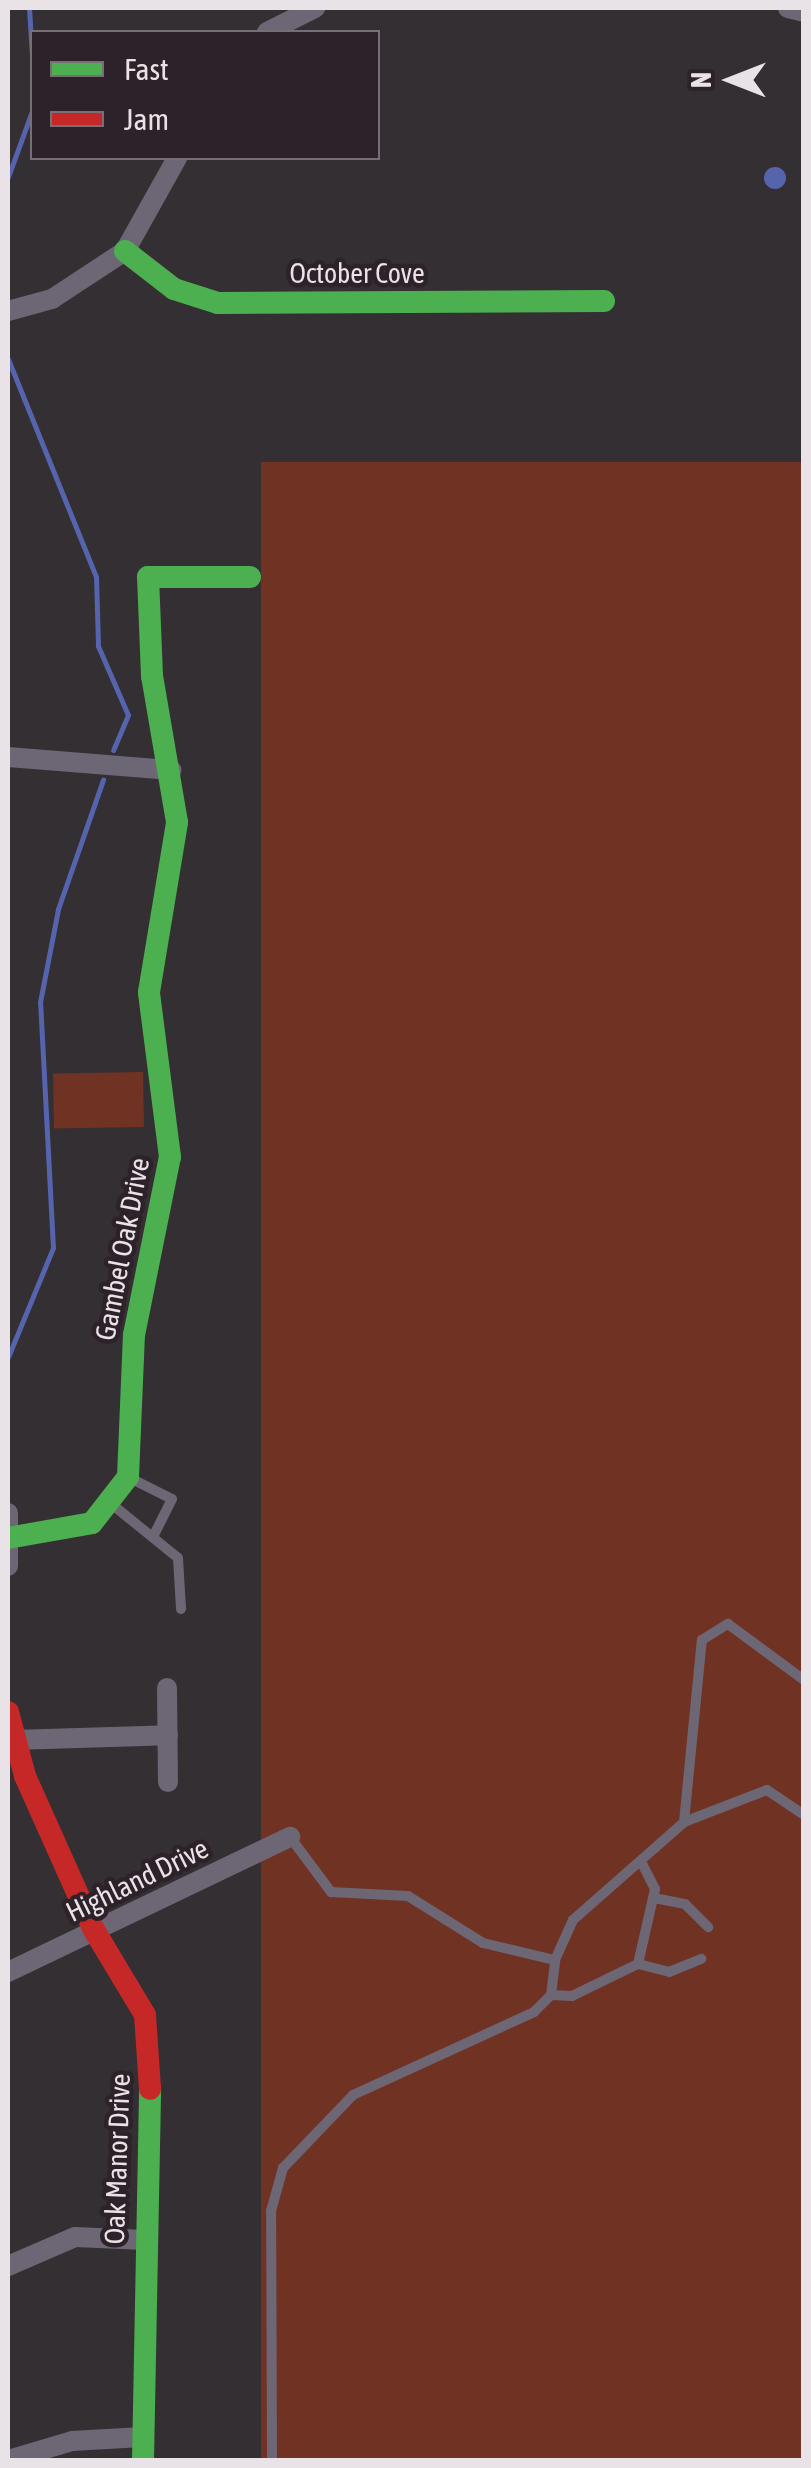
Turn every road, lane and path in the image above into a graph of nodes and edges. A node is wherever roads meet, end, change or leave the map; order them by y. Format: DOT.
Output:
graph roads {
  1 [pos="788,8"];
  2 [pos="301,10"];
  3 [pos="804,12"];
  4 [pos="270,30"];
  5 [pos="176,160"];
  6 [pos="125,251"];
  7 [pos="604,302"];
  8 [pos="8,311"];
  9 [pos="250,577"];
  10 [pos="8,757"];
  11 [pos="171,770"];
  12 [pos="128,1477"];
  13 [pos="114,1506"];
  14 [pos="8,1513"];
  15 [pos="153,1537"];
  16 [pos="8,1538"];
  17 [pos="8,1566"];
  18 [pos="180,1609"];
  19 [pos="804,1680"];
  20 [pos="167,1688"];
  21 [pos="8,1712"];
  22 [pos="168,1734"];
  23 [pos="10,1741"];
  24 [pos="168,1782"];
  25 [pos="804,1815"];
  26 [pos="684,1822"];
  27 [pos="290,1837"];
  28 [pos="642,1864"];
  29 [pos="654,1898"];
  30 [pos="708,1926"];
  31 [pos="94,1930"];
  32 [pos="702,1959"];
  33 [pos="555,1960"];
  34 [pos="638,1964"];
  35 [pos="8,1972"];
  36 [pos="551,1996"];
  37 [pos="145,2240"];
  38 [pos="8,2266"];
  39 [pos="142,2449"];
  40 [pos="8,2460"];
  41 [pos="272,2460"];
  1 -- 3 [label="street"];
  2 -- 4 [label="street"];
  5 -- 6 [label="street"];
  6 -- 7 [label="street, October Cove"];
  6 -- 8 [label="street"];
  9 -- 11 [label="street, Gambel Oak Drive"];
  10 -- 11 [label="street"];
  11 -- 12 [label="street, Gambel Oak Drive"];
  12 -- 13 [label="street, Gambel Oak Drive"];
  12 -- 15 [label="lane"];
  13 -- 15 [label="lane"];
  13 -- 16 [label="street"];
  14 -- 16 [label="street"];
  15 -- 18 [label="lane"];
  16 -- 17 [label="street"];
  19 -- 26 [label="lane"];
  20 -- 22 [label="street"];
  21 -- 23 [label="street, Oak Manor Drive"];
  22 -- 23 [label="street"];
  22 -- 24 [label="street"];
  23 -- 31 [label="street, Oak Manor Drive"];
  25 -- 26 [label="lane"];
  26 -- 28 [label="lane"];
  27 -- 31 [label="street, Highland Drive"];
  27 -- 33 [label="lane"];
  28 -- 29 [label="lane"];
  28 -- 33 [label="lane"];
  29 -- 30 [label="lane"];
  29 -- 34 [label="lane"];
  31 -- 35 [label="street, Highland Drive"];
  31 -- 37 [label="street, Oak Manor Drive"];
  32 -- 34 [label="lane"];
  33 -- 36 [label="lane"];
  34 -- 36 [label="lane"];
  36 -- 41 [label="lane"];
  37 -- 38 [label="street"];
  37 -- 39 [label="street, Oak Manor Drive"];
  39 -- 40 [label="street"];
}
